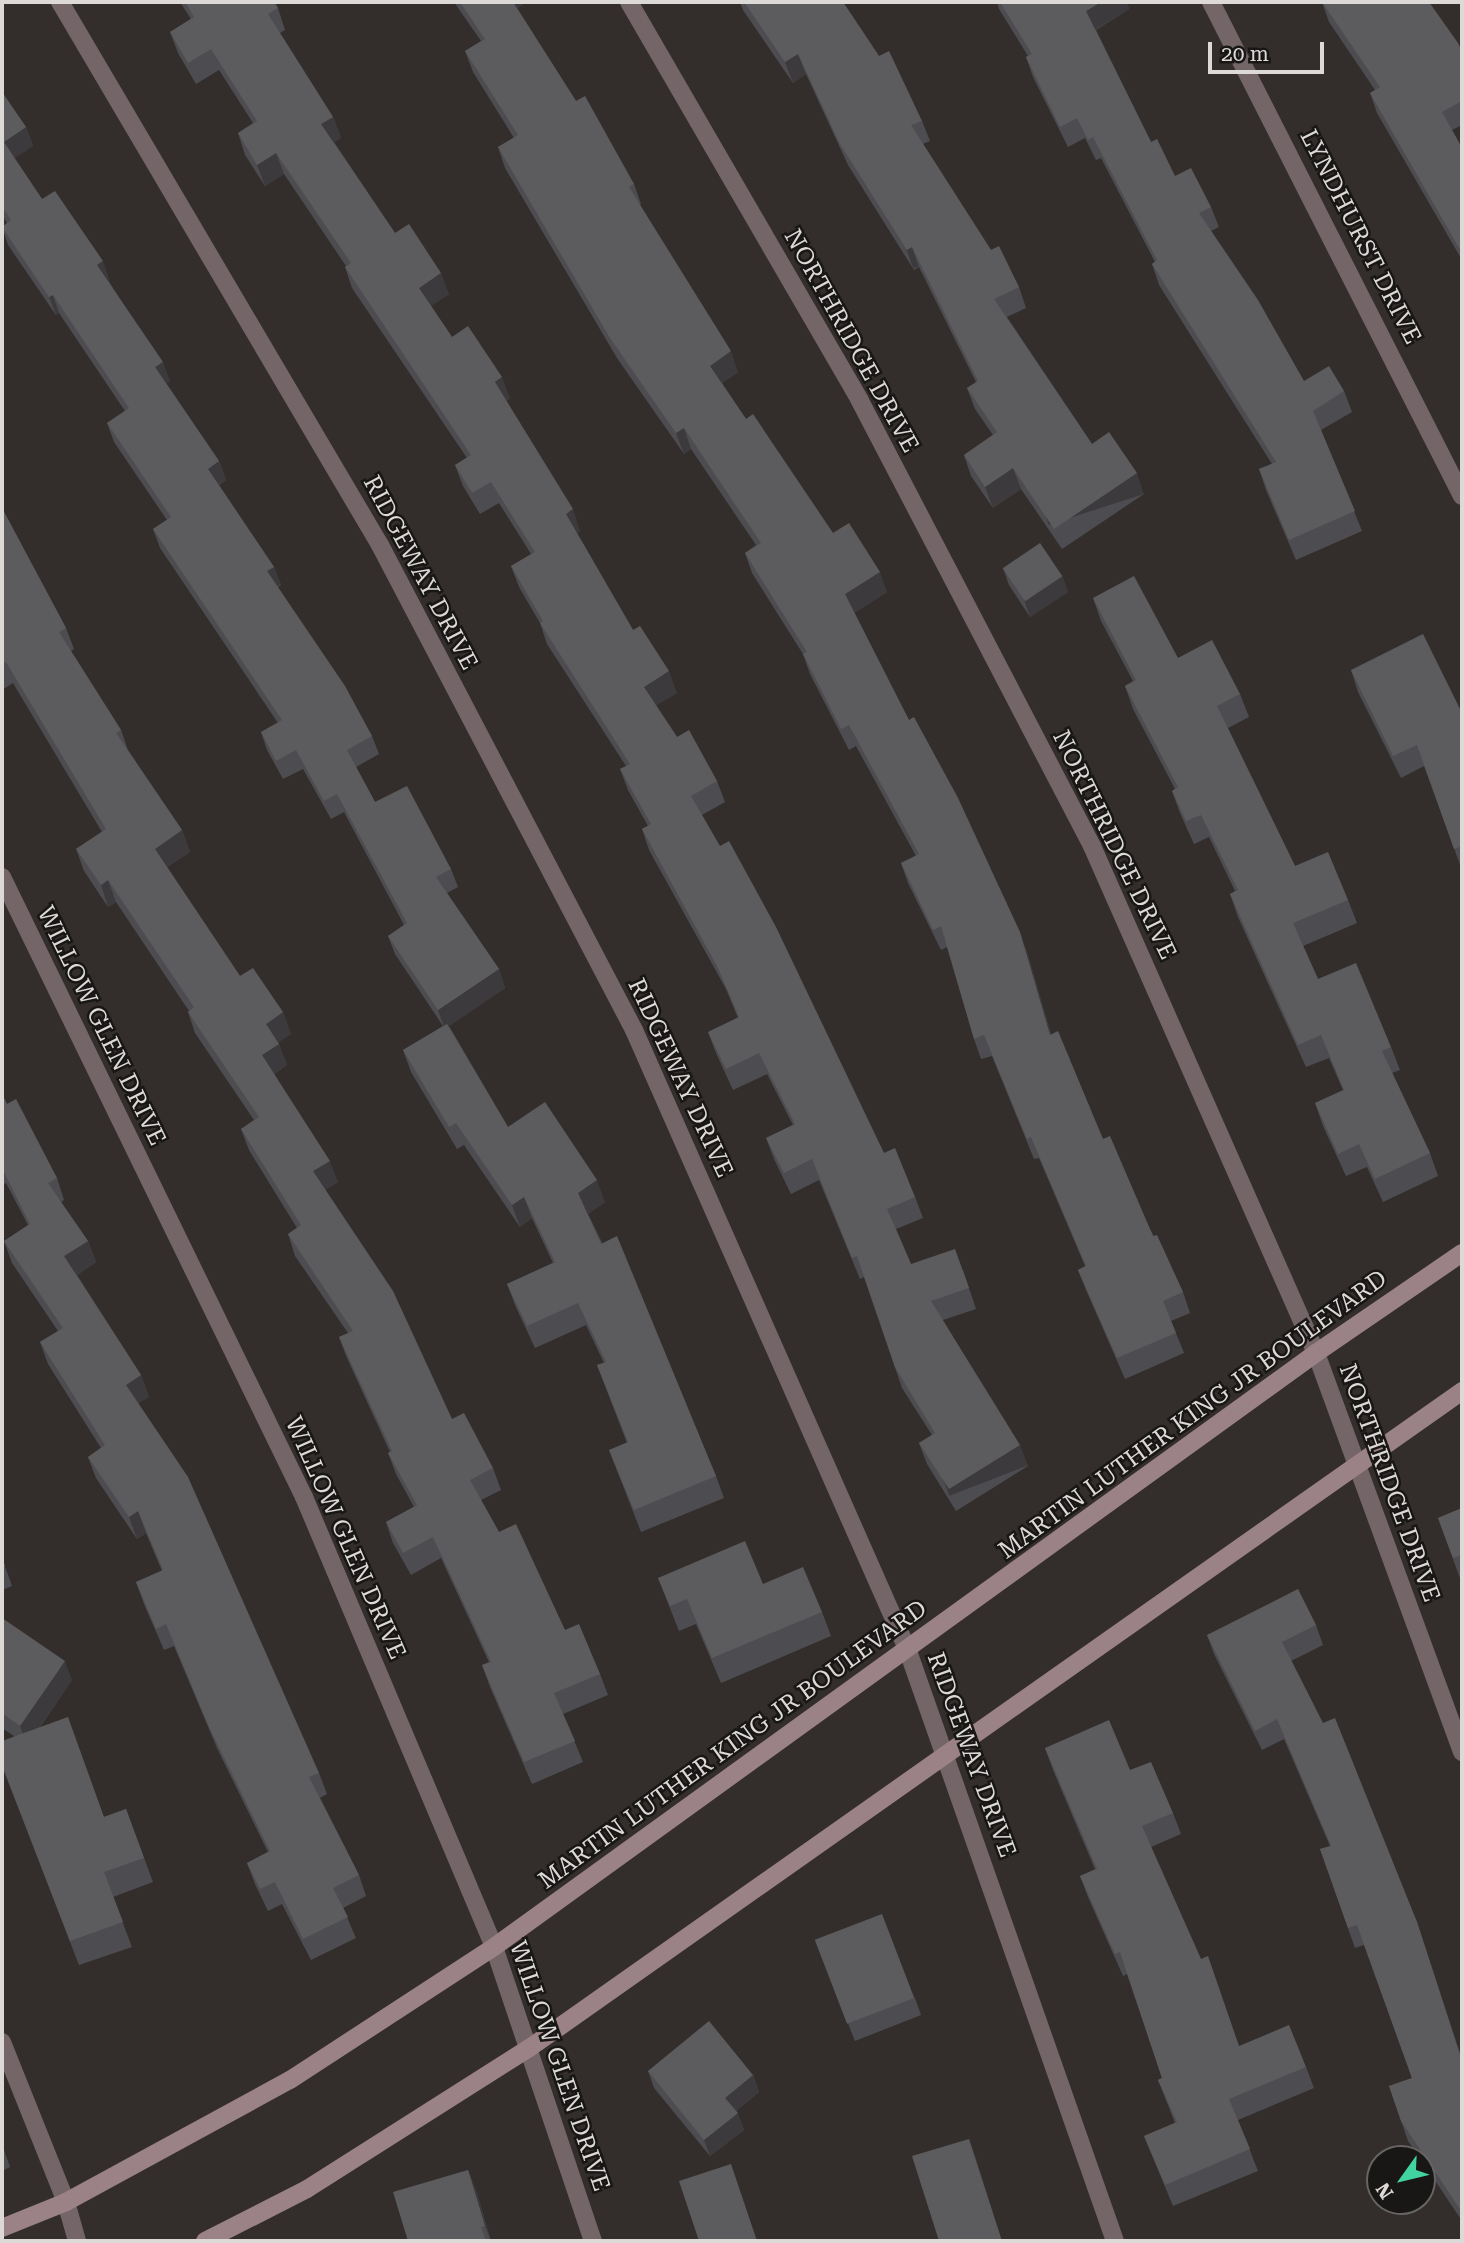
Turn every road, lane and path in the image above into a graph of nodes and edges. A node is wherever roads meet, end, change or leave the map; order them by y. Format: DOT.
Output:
graph roads {
  1 [pos="60,2"];
  2 [pos="629,2"];
  3 [pos="1211,2"];
  4 [pos="1462,496"];
  5 [pos="2,877"];
  6 [pos="1462,1253"];
  7 [pos="1316,1353"];
  8 [pos="1462,1391"];
  9 [pos="1356,1464"];
  10 [pos="908,1651"];
  11 [pos="1462,1752"];
  12 [pos="946,1758"];
  13 [pos="494,1947"];
  14 [pos="2,2042"];
  15 [pos="528,2049"];
  16 [pos="66,2202"];
  17 [pos="2,2228"];
  18 [pos="77,2241"];
  19 [pos="205,2241"];
  20 [pos="593,2241"];
  21 [pos="1115,2241"];
  1 -- 10 [label="street, RIDGEWAY DRIVE"];
  2 -- 7 [label="street, NORTHRIDGE DRIVE"];
  3 -- 4 [label="street, LYNDHURST DRIVE"];
  5 -- 13 [label="street, WILLOW GLEN DRIVE"];
  6 -- 7 [label="main road, MARTIN LUTHER KING JR BOULEVARD"];
  7 -- 9 [label="street, NORTHRIDGE DRIVE"];
  7 -- 10 [label="main road, MARTIN LUTHER KING JR BOULEVARD"];
  8 -- 9 [label="main road"];
  9 -- 11 [label="street, NORTHRIDGE DRIVE"];
  9 -- 12 [label="main road"];
  10 -- 12 [label="street, RIDGEWAY DRIVE"];
  10 -- 13 [label="main road, MARTIN LUTHER KING JR BOULEVARD"];
  12 -- 15 [label="main road"];
  12 -- 21 [label="street, RIDGEWAY DRIVE"];
  13 -- 15 [label="street, WILLOW GLEN DRIVE"];
  13 -- 16 [label="main road, MARTIN LUTHER KING JR BOULEVARD"];
  14 -- 16 [label="street"];
  15 -- 19 [label="main road"];
  15 -- 20 [label="street, WILLOW GLEN DRIVE"];
  16 -- 17 [label="main road, MARTIN LUTHER KING JR BOULEVARD"];
  16 -- 18 [label="street"];
}
